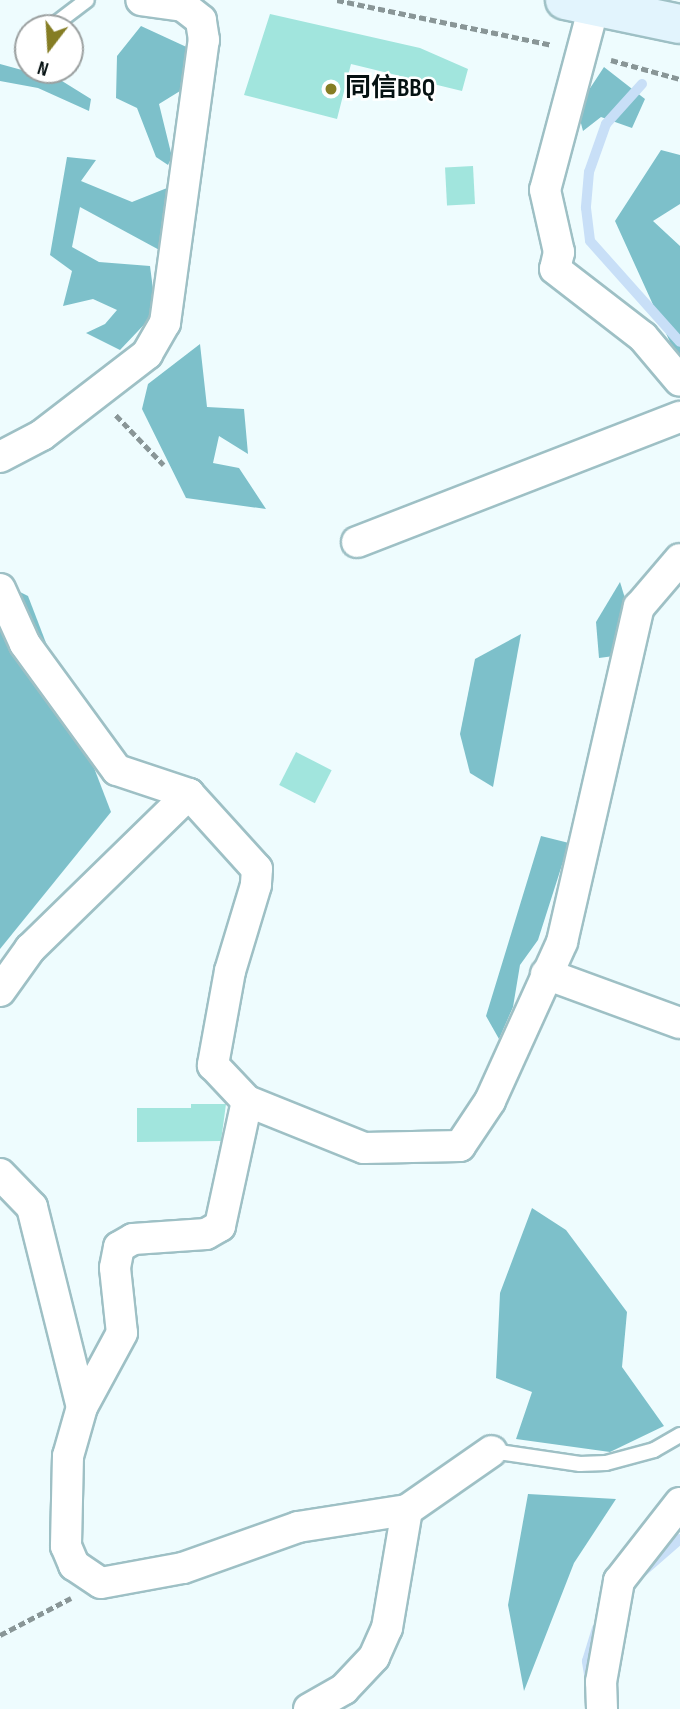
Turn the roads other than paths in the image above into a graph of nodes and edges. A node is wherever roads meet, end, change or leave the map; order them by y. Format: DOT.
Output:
graph roads {
  1 [pos="87,0"];
  2 [pos="141,0"];
  3 [pos="580,3"];
  4 [pos="68,14"];
  5 [pos="680,23"];
  6 [pos="680,381"];
  7 [pos="680,417"];
  8 [pos="0,457"];
  9 [pos="357,542"];
  10 [pos="680,559"];
  11 [pos="0,589"];
  12 [pos="189,794"];
  13 [pos="546,974"];
  14 [pos="0,991"];
  15 [pos="680,1023"];
  16 [pos="247,1101"];
  17 [pos="0,1174"];
  18 [pos="82,1407"];
  19 [pos="680,1435"];
  20 [pos="492,1451"];
  21 [pos="680,1503"];
  22 [pos="407,1510"];
  23 [pos="309,1709"];
  24 [pos="602,1709"];
  1 -- 4 [label="lane"];
  2 -- 8 [label="street"];
  3 -- 5 [label="main road"];
  3 -- 6 [label="street"];
  7 -- 9 [label="street"];
  10 -- 13 [label="street"];
  11 -- 12 [label="street"];
  12 -- 14 [label="street"];
  12 -- 16 [label="street"];
  13 -- 15 [label="street"];
  13 -- 16 [label="street"];
  16 -- 18 [label="street"];
  17 -- 18 [label="street"];
  18 -- 22 [label="street"];
  19 -- 20 [label="lane"];
  20 -- 22 [label="street"];
  21 -- 24 [label="street"];
  22 -- 23 [label="street"];
}
